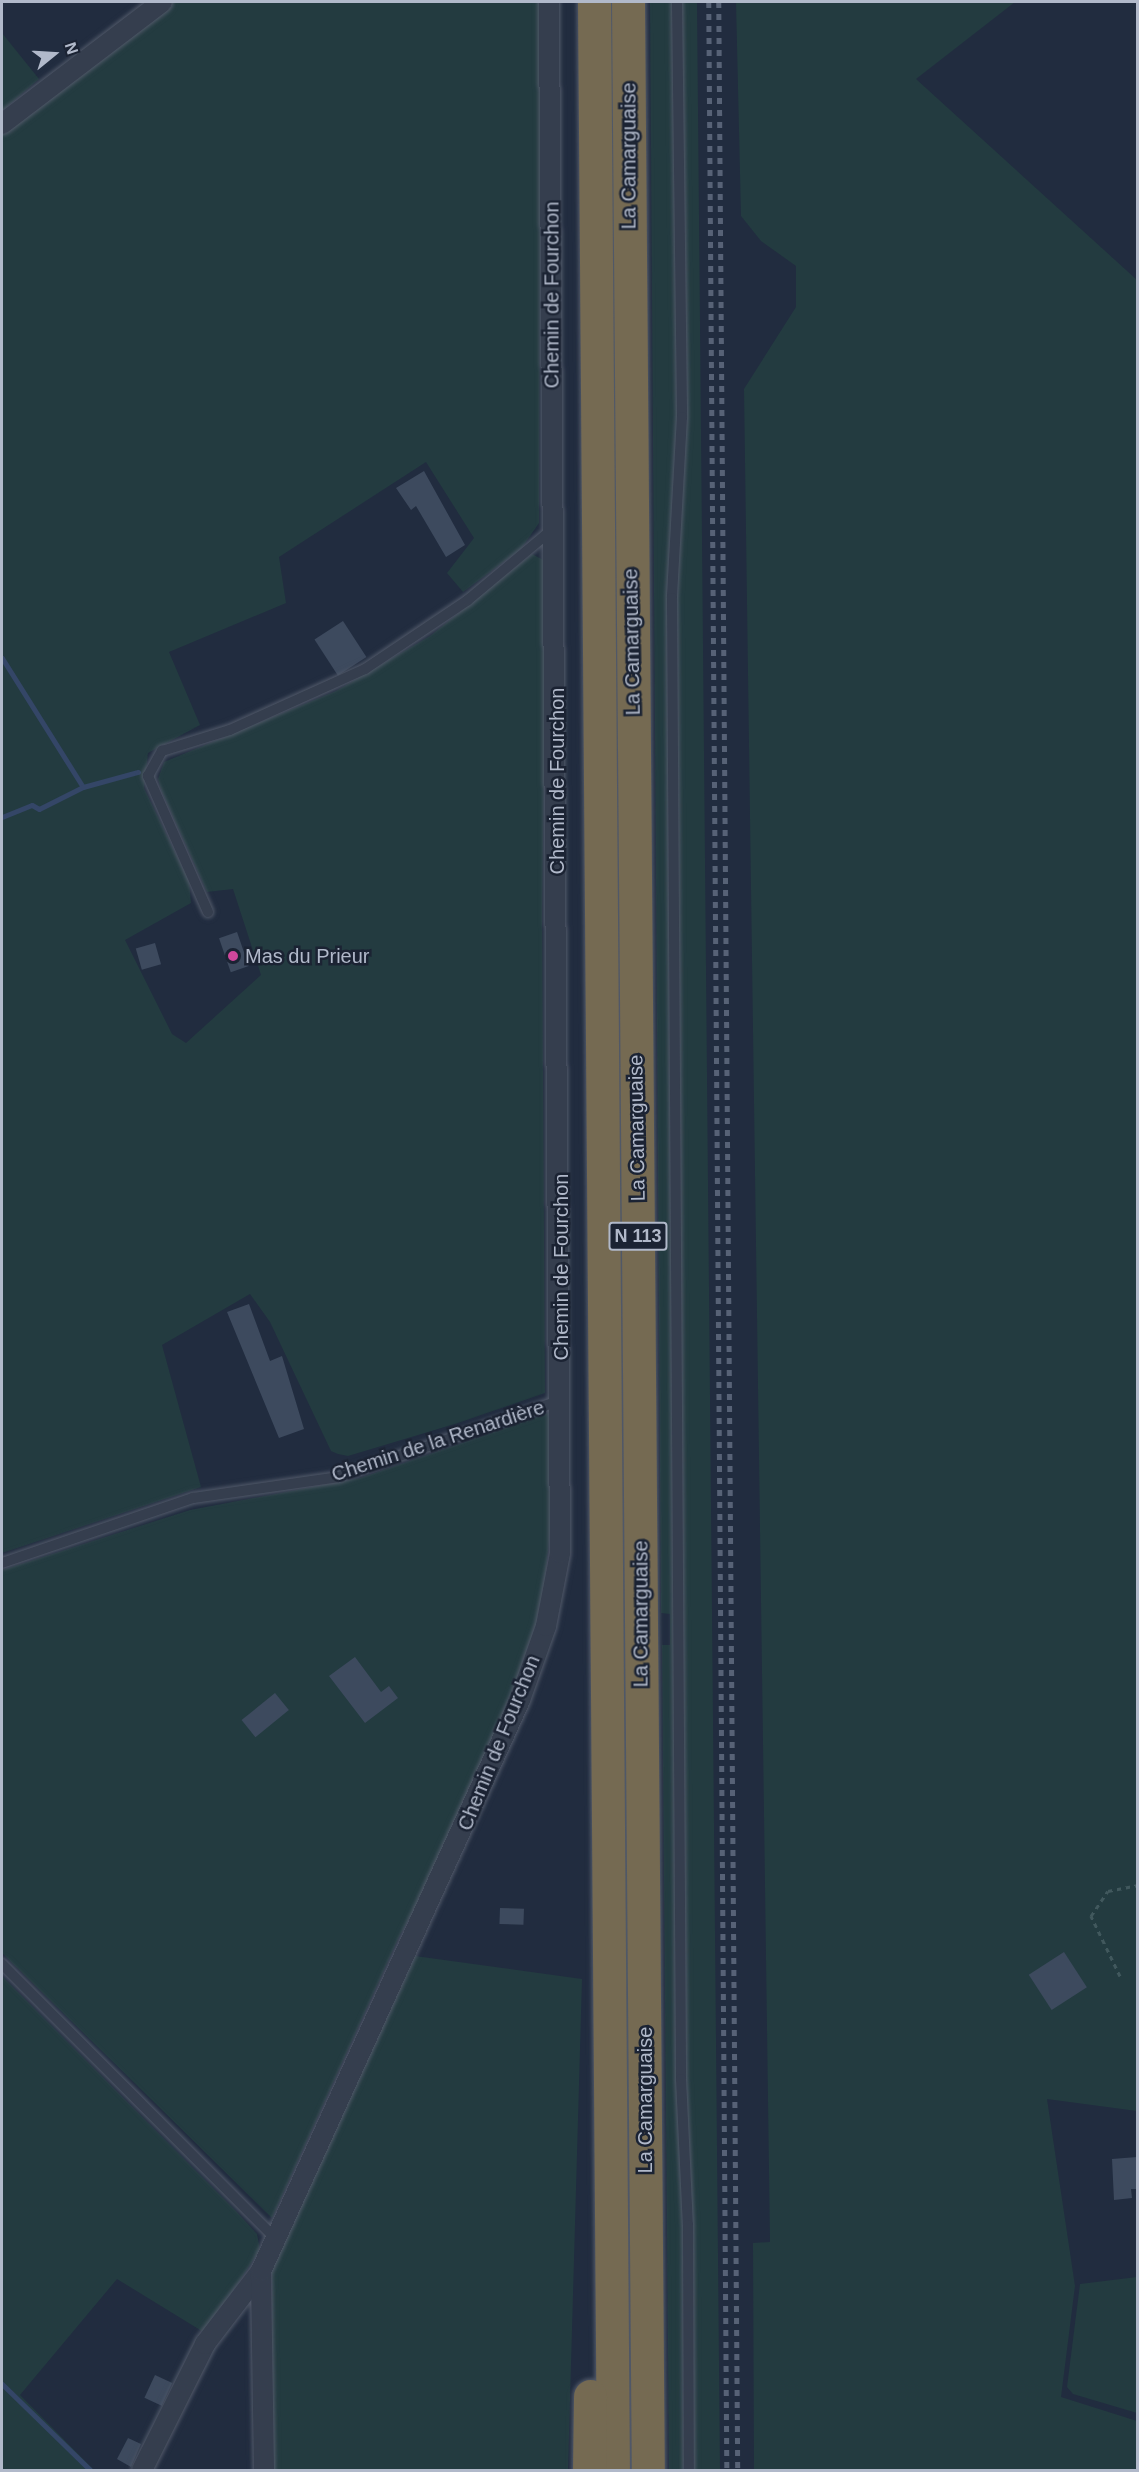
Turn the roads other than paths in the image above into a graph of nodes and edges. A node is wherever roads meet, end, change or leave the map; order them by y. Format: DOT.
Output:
graph roads {
  1 [pos="162,2"];
  2 [pos="549,2"];
  3 [pos="594,2"];
  4 [pos="628,2"];
  5 [pos="676,2"];
  6 [pos="2,124"];
  7 [pos="554,528"];
  8 [pos="208,912"];
  9 [pos="562,1400"];
  10 [pos="2,1563"];
  11 [pos="608,1950"];
  12 [pos="2,1964"];
  13 [pos="274,2237"];
  14 [pos="261,2271"];
  15 [pos="142,2470"];
  16 [pos="264,2470"];
  17 [pos="589,2470"];
  18 [pos="613,2470"];
  19 [pos="648,2470"];
  20 [pos="689,2470"];
  1 -- 6 [label="street"];
  2 -- 7 [label="street, Chemin de Fourchon"];
  3 -- 11 [label="highway, La Camarguaise / N 113"];
  4 -- 19 [label="highway, La Camarguaise / N 113"];
  5 -- 20 [label="lane"];
  7 -- 8 [label="lane"];
  7 -- 9 [label="street, Chemin de Fourchon"];
  9 -- 10 [label="lane, Chemin de la Renardière"];
  9 -- 13 [label="street, Chemin de Fourchon"];
  11 -- 17 [label="highway"];
  11 -- 18 [label="highway, La Camarguaise / N 113"];
  12 -- 13 [label="lane"];
  13 -- 14 [label="street, Chemin de Fourchon"];
  14 -- 15 [label="street"];
  14 -- 16 [label="street, Chemin de Fourchon"];
}
